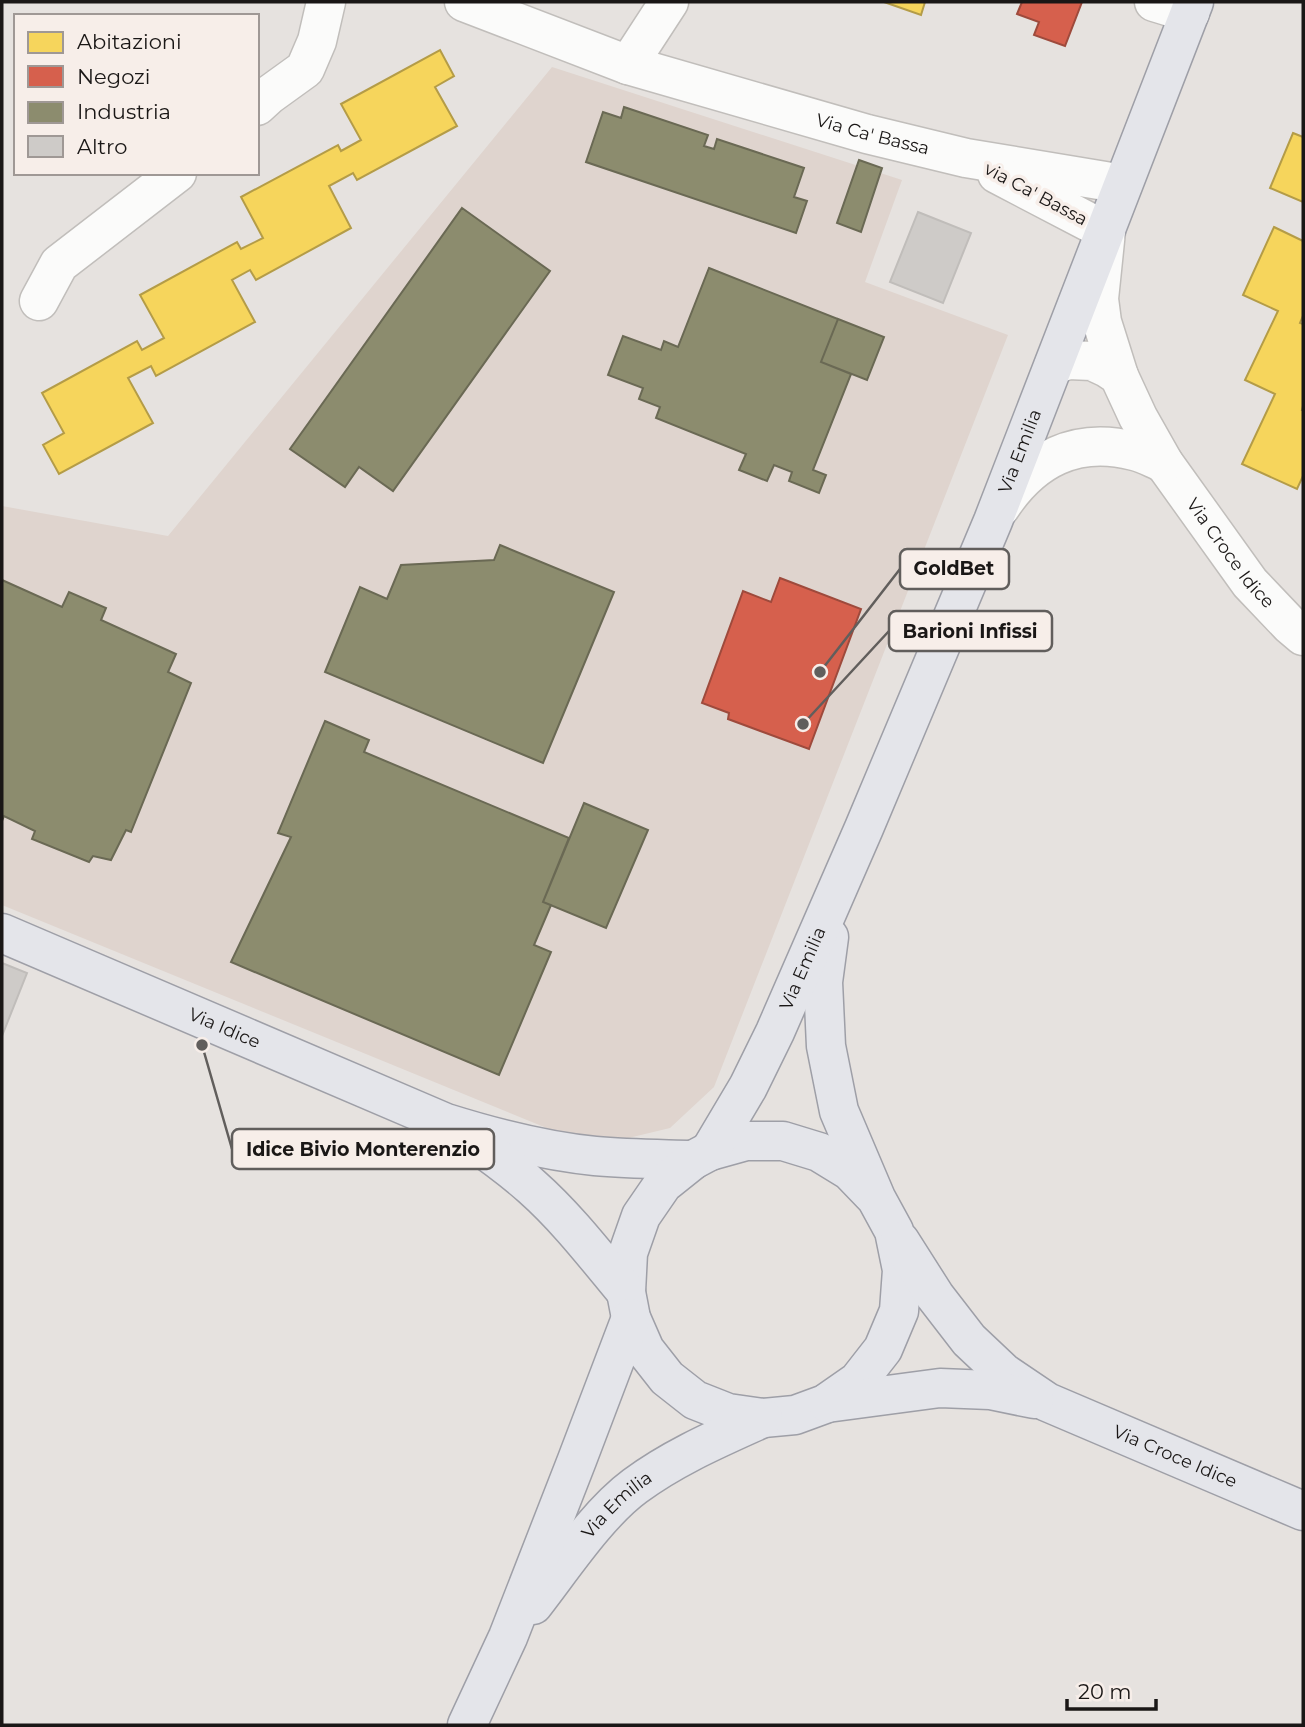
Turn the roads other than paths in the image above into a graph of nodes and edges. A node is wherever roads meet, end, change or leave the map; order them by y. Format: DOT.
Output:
graph roads {
  1 [pos="326,2"];
  2 [pos="464,2"];
  3 [pos="669,2"];
  4 [pos="1154,2"];
  5 [pos="1192,8"];
  6 [pos="628,65"];
  7 [pos="259,104"];
  8 [pos="966,158"];
  9 [pos="174,175"];
  10 [pos="1123,184"];
  11 [pos="1106,231"];
  12 [pos="39,301"];
  13 [pos="1054,365"];
  14 [pos="1119,376"];
  15 [pos="1164,463"];
  16 [pos="993,521"];
  17 [pos="1303,636"];
  18 [pos="835,896"];
  19 [pos="2,933"];
  20 [pos="446,1123"];
  21 [pos="701,1155"];
  22 [pos="876,1198"];
  23 [pos="894,1231"];
  24 [pos="628,1305"];
  25 [pos="1047,1402"];
  26 [pos="825,1404"];
  27 [pos="763,1418"];
  28 [pos="1303,1511"];
  29 [pos="508,1637"];
  30 [pos="467,1725"];
  1 -- 7 [label="street"];
  2 -- 6 [label="street, Via Ca' Bassa"];
  3 -- 6 [label="street"];
  4 -- 5 [label="street"];
  5 -- 10 [label="main road, Via Emilia"];
  6 -- 8 [label="street, Via Ca' Bassa"];
  8 -- 10 [label="street, Via Ca' Bassa"];
  8 -- 11 [label="street, via Ca' Bassa"];
  9 -- 12 [label="street"];
  10 -- 11 [label="main road, Via Emilia"];
  11 -- 13 [label="main road, Via Emilia"];
  11 -- 14 [label="street, Via Croce Idice"];
  13 -- 14 [label="street"];
  13 -- 16 [label="main road, Via Emilia"];
  14 -- 15 [label="street, Via Croce Idice"];
  15 -- 16 [label="street"];
  15 -- 17 [label="street, Via Croce Idice"];
  16 -- 18 [label="main road, Via Emilia"];
  18 -- 21 [label="main road, Via Emilia"];
  18 -- 22 [label="main road, Via Emilia"];
  19 -- 20 [label="main road, Via Idice"];
  20 -- 21 [label="main road, Via Idice"];
  20 -- 24 [label="main road, Via Idice"];
  21 -- 22 [label="main road, Via Emilia"];
  21 -- 24 [label="main road, Via Emilia"];
  22 -- 23 [label="main road, Via Emilia"];
  23 -- 25 [label="main road, Via Croce Idice"];
  23 -- 26 [label="main road, Via Emilia"];
  24 -- 27 [label="main road, Via Emilia"];
  24 -- 29 [label="main road, Via Emilia"];
  25 -- 26 [label="main road, Via Croce Idice"];
  25 -- 28 [label="main road, Via Croce Idice"];
  26 -- 27 [label="main road, Via Emilia"];
  27 -- 29 [label="main road, Via Emilia"];
  29 -- 30 [label="main road, Via Emilia"];
}
